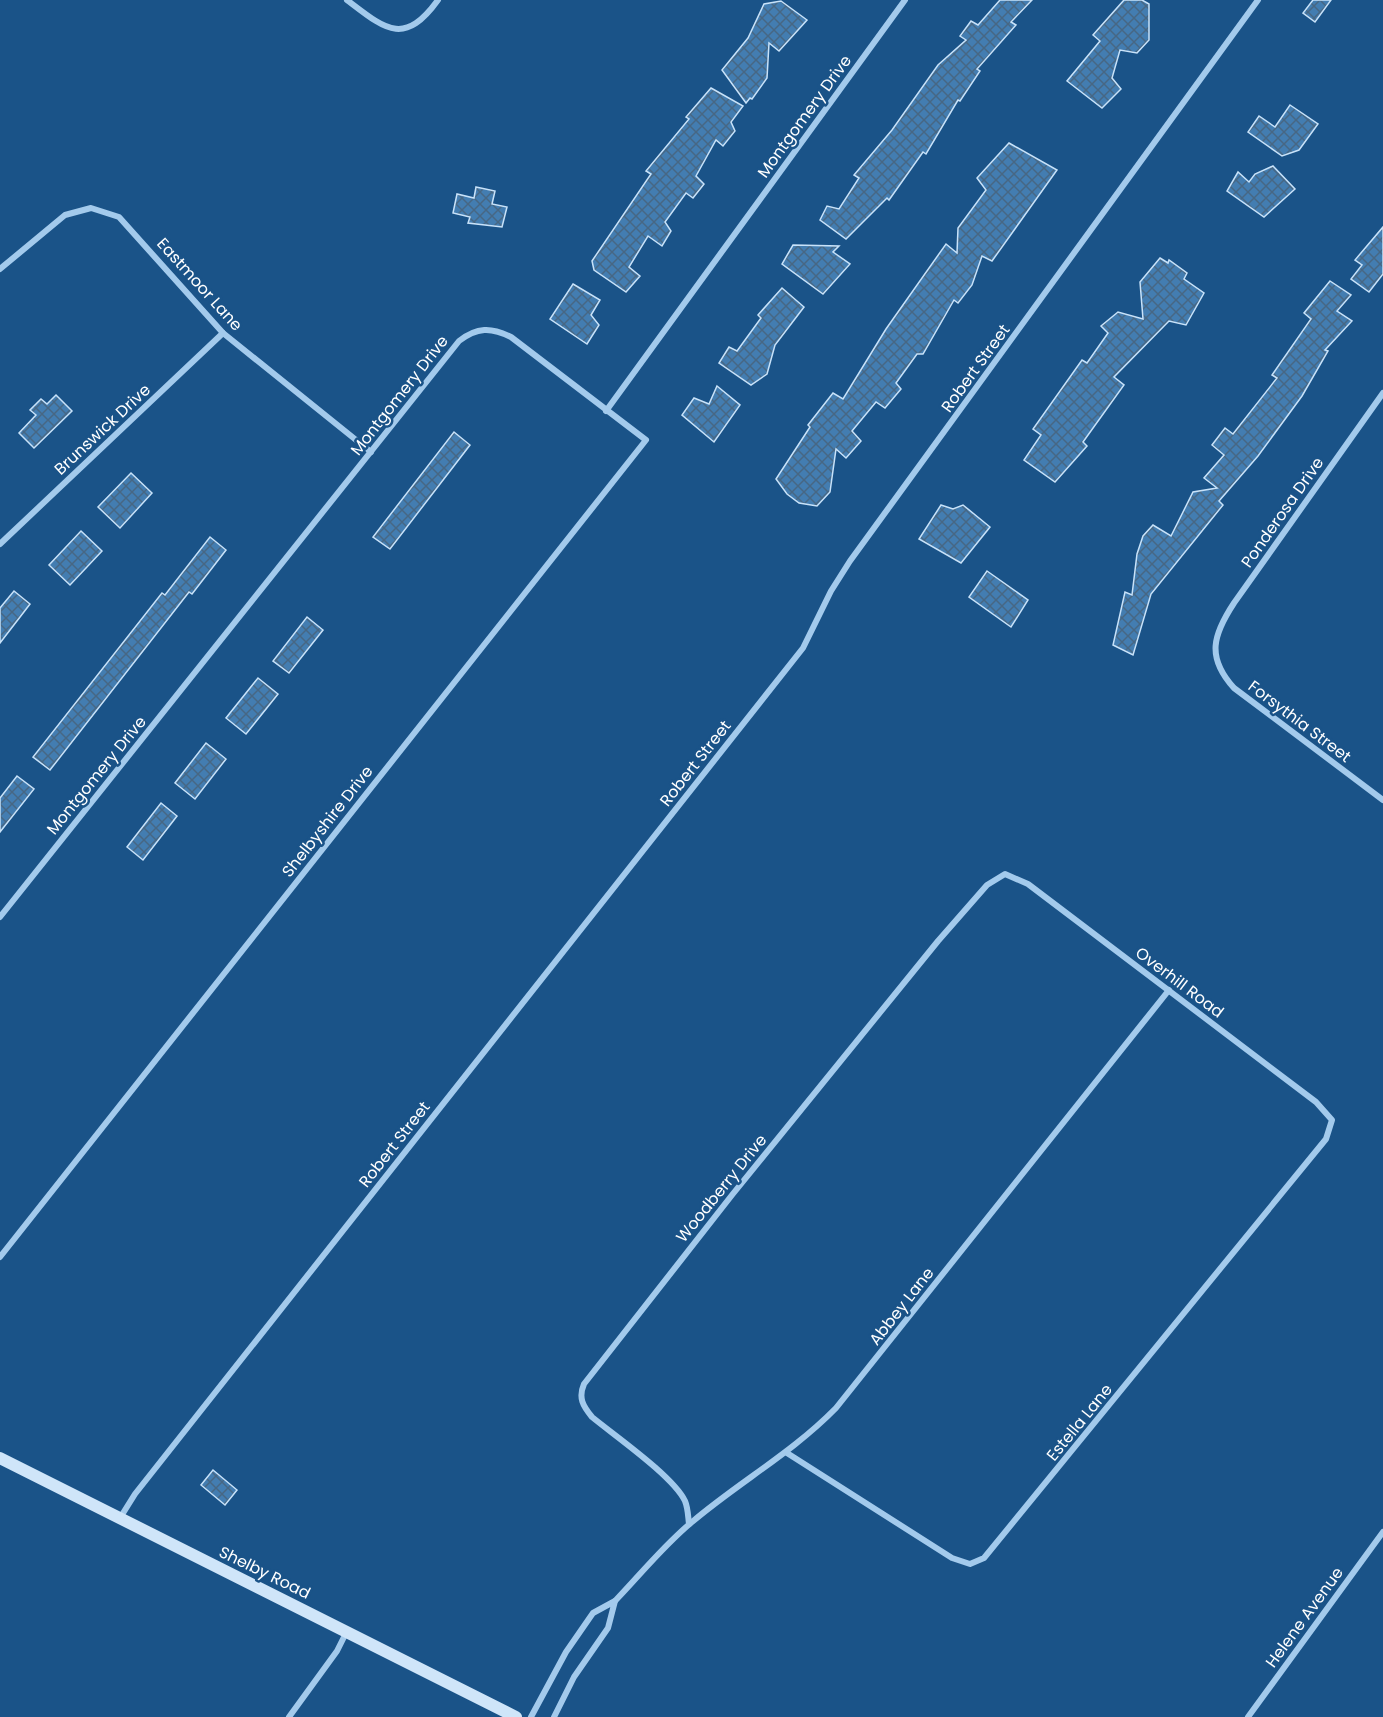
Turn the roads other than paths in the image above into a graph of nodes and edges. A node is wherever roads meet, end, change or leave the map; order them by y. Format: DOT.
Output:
graph roads {
  1 [pos="347,0"];
  2 [pos="438,0"];
  3 [pos="905,0"];
  4 [pos="1258,0"];
  5 [pos="0,269"];
  6 [pos="223,333"];
  7 [pos="1383,393"];
  8 [pos="606,411"];
  9 [pos="371,452"];
  10 [pos="0,544"];
  11 [pos="1215,652"];
  12 [pos="1383,800"];
  13 [pos="1005,874"];
  14 [pos="0,917"];
  15 [pos="1169,990"];
  16 [pos="1332,1120"];
  17 [pos="0,1257"];
  18 [pos="787,1453"];
  19 [pos="0,1458"];
  20 [pos="120,1519"];
  21 [pos="689,1524"];
  22 [pos="1383,1532"];
  23 [pos="615,1601"];
  24 [pos="347,1631"];
  25 [pos="290,1717"];
  26 [pos="516,1717"];
  27 [pos="531,1717"];
  28 [pos="554,1717"];
  29 [pos="1248,1717"];
  1 -- 2 [label="street"];
  3 -- 8 [label="street, Montgomery Drive"];
  4 -- 20 [label="street, Robert Street"];
  5 -- 6 [label="street, Eastmoor Lane"];
  6 -- 9 [label="street, Eastmoor Lane"];
  6 -- 10 [label="street, Brunswick Drive"];
  7 -- 11 [label="street, Ponderosa Drive"];
  8 -- 9 [label="street, Montgomery Drive"];
  8 -- 17 [label="street, Shelbyshire Drive"];
  9 -- 14 [label="street, Montgomery Drive"];
  11 -- 12 [label="street, Forsythia Street"];
  13 -- 15 [label="street, Overhill Road"];
  13 -- 21 [label="street, Woodberry Drive"];
  15 -- 16 [label="street, Overhill Road"];
  15 -- 18 [label="street, Abbey Lane"];
  16 -- 18 [label="street, Estella Lane"];
  18 -- 21 [label="street, Abbey Lane"];
  19 -- 20 [label="street, Shelby Road"];
  20 -- 24 [label="street, Shelby Road"];
  21 -- 23 [label="street, Abbey Lane"];
  22 -- 29 [label="street, Helene Avenue"];
  23 -- 27 [label="street, Abbey Lane"];
  23 -- 28 [label="street, Abbey Lane"];
  24 -- 25 [label="street"];
  24 -- 26 [label="street, Shelby Road"];
}
